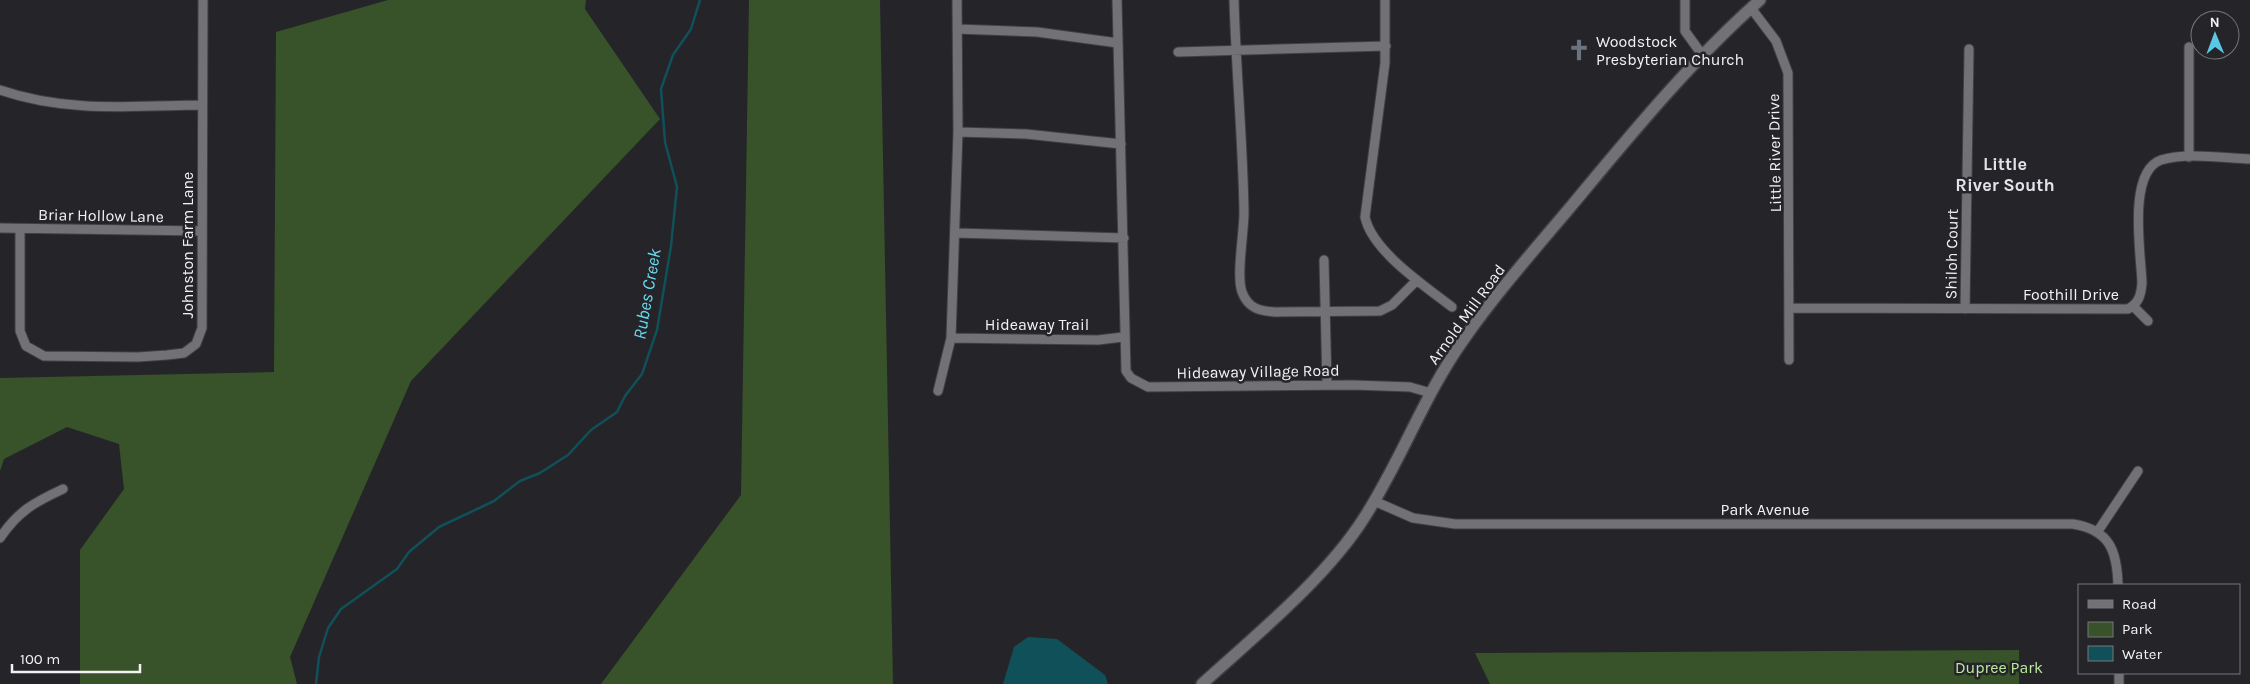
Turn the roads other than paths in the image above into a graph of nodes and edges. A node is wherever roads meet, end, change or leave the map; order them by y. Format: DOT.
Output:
graph roads {
  1 [pos="203,0"];
  2 [pos="958,0"];
  3 [pos="1117,0"];
  4 [pos="1234,0"];
  5 [pos="1385,0"];
  6 [pos="1685,0"];
  7 [pos="1760,0"];
  8 [pos="1751,8"];
  9 [pos="957,29"];
  10 [pos="1118,43"];
  11 [pos="1386,46"];
  12 [pos="2189,46"];
  13 [pos="1969,49"];
  14 [pos="1235,50"];
  15 [pos="1178,52"];
  16 [pos="1703,56"];
  17 [pos="0,90"];
  18 [pos="202,105"];
  19 [pos="958,132"];
  20 [pos="1122,144"];
  21 [pos="2189,157"];
  22 [pos="2250,159"];
  23 [pos="0,228"];
  24 [pos="20,228"];
  25 [pos="201,231"];
  26 [pos="955,233"];
  27 [pos="1124,238"];
  28 [pos="1324,260"];
  29 [pos="1417,280"];
  30 [pos="2133,306"];
  31 [pos="1452,307"];
  32 [pos="1791,308"];
  33 [pos="1965,309"];
  34 [pos="1327,313"];
  35 [pos="2148,321"];
  36 [pos="1123,337"];
  37 [pos="951,338"];
  38 [pos="1790,360"];
  39 [pos="1327,386"];
  40 [pos="938,391"];
  41 [pos="1431,392"];
  42 [pos="2138,471"];
  43 [pos="63,489"];
  44 [pos="1374,501"];
  45 [pos="2098,531"];
  46 [pos="0,538"];
  47 [pos="2118,584"];
  48 [pos="1202,684"];
  1 -- 18 [label="street, Johnston Farm Lane"];
  2 -- 9 [label="street"];
  3 -- 10 [label="street"];
  4 -- 14 [label="street"];
  5 -- 11 [label="street"];
  6 -- 16 [label="street"];
  7 -- 8 [label="main road, Arnold Mill Road"];
  8 -- 16 [label="main road, Arnold Mill Road"];
  8 -- 32 [label="street, Little River Drive"];
  9 -- 10 [label="street"];
  9 -- 19 [label="street"];
  10 -- 20 [label="street"];
  11 -- 14 [label="street"];
  11 -- 29 [label="street"];
  12 -- 21 [label="street"];
  13 -- 33 [label="street, Shiloh Court"];
  14 -- 15 [label="street"];
  14 -- 34 [label="street"];
  16 -- 41 [label="main road, Arnold Mill Road"];
  17 -- 18 [label="street"];
  18 -- 25 [label="street, Johnston Farm Lane"];
  19 -- 20 [label="street"];
  19 -- 26 [label="street"];
  20 -- 27 [label="street"];
  21 -- 22 [label="street, Foothill Drive"];
  21 -- 30 [label="street, Foothill Drive"];
  23 -- 24 [label="street, Briar Hollow Lane"];
  24 -- 25 [label="street, Briar Hollow Lane"];
  24 -- 25 [label="street, Johnston Farm Lane"];
  26 -- 27 [label="street"];
  26 -- 37 [label="street"];
  27 -- 36 [label="street"];
  28 -- 34 [label="street"];
  29 -- 31 [label="street"];
  29 -- 34 [label="street"];
  30 -- 33 [label="street, Foothill Drive"];
  30 -- 35 [label="street"];
  32 -- 33 [label="street, Foothill Drive"];
  32 -- 38 [label="street, Little River Drive"];
  34 -- 39 [label="street"];
  36 -- 37 [label="street, Hideaway Trail"];
  36 -- 39 [label="street, Hideaway Village Road"];
  37 -- 40 [label="street"];
  39 -- 41 [label="street, Hideaway Village Road"];
  41 -- 44 [label="main road, Arnold Mill Road"];
  42 -- 45 [label="street"];
  43 -- 46 [label="street"];
  44 -- 45 [label="street, Park Avenue"];
  44 -- 48 [label="main road, Arnold Mill Road"];
  45 -- 47 [label="street"];
}
